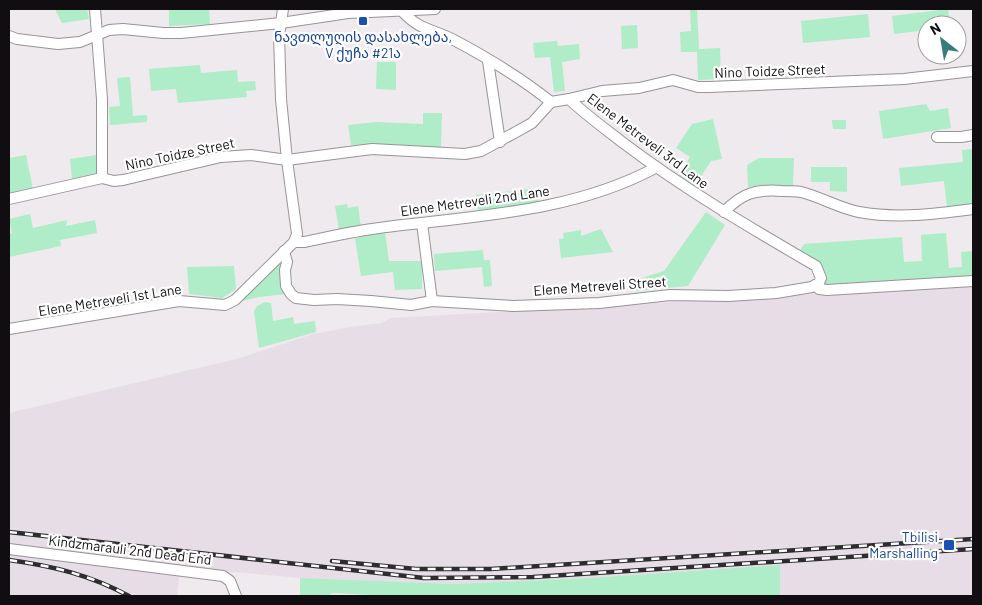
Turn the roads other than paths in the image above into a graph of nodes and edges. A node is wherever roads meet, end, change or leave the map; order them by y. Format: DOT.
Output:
graph roads {
  1 [pos="94,9"];
  2 [pos="283,9"];
  3 [pos="435,9"];
  4 [pos="402,11"];
  5 [pos="281,23"];
  6 [pos="96,34"];
  7 [pos="9,36"];
  8 [pos="488,60"];
  9 [pos="973,71"];
  10 [pos="569,99"];
  11 [pos="551,102"];
  12 [pos="973,135"];
  13 [pos="937,137"];
  14 [pos="500,142"];
  15 [pos="287,160"];
  16 [pos="655,168"];
  17 [pos="102,178"];
  18 [pos="9,199"];
  19 [pos="973,209"];
  20 [pos="724,212"];
  21 [pos="422,223"];
  22 [pos="294,242"];
  23 [pos="284,251"];
  24 [pos="973,281"];
  25 [pos="815,285"];
  26 [pos="432,301"];
  27 [pos="9,329"];
  28 [pos="9,549"];
  29 [pos="236,596"];
  1 -- 6 [label="street"];
  2 -- 5 [label="street"];
  3 -- 4 [label="street"];
  4 -- 5 [label="street"];
  4 -- 8 [label="street"];
  5 -- 6 [label="street"];
  5 -- 15 [label="street"];
  6 -- 7 [label="street"];
  6 -- 17 [label="street"];
  8 -- 11 [label="street"];
  8 -- 14 [label="street"];
  9 -- 10 [label="street, Nino Toidze Street"];
  10 -- 11 [label="street, Elene Metreveli 3rd Lane"];
  10 -- 16 [label="street, Elene Metreveli 3rd Lane"];
  11 -- 14 [label="street, Nino Toidze Street"];
  12 -- 13 [label="street"];
  14 -- 15 [label="street, Nino Toidze Street"];
  15 -- 17 [label="street, Nino Toidze Street"];
  15 -- 22 [label="street"];
  16 -- 20 [label="street, Elene Metreveli 3rd Lane"];
  16 -- 21 [label="street, Elene Metreveli 2nd Lane"];
  17 -- 18 [label="street, Nino Toidze Street"];
  19 -- 20 [label="street"];
  20 -- 25 [label="street"];
  21 -- 22 [label="street, Elene Metreveli 2nd Lane"];
  21 -- 26 [label="street"];
  22 -- 23 [label="street"];
  23 -- 26 [label="street, Elene Metreveli Street"];
  23 -- 27 [label="street, Elene Metreveli 1st Lane"];
  24 -- 25 [label="street"];
  25 -- 26 [label="street, Elene Metreveli Street"];
  28 -- 29 [label="street, Kindzmarauli 2nd Dead End"];
}
